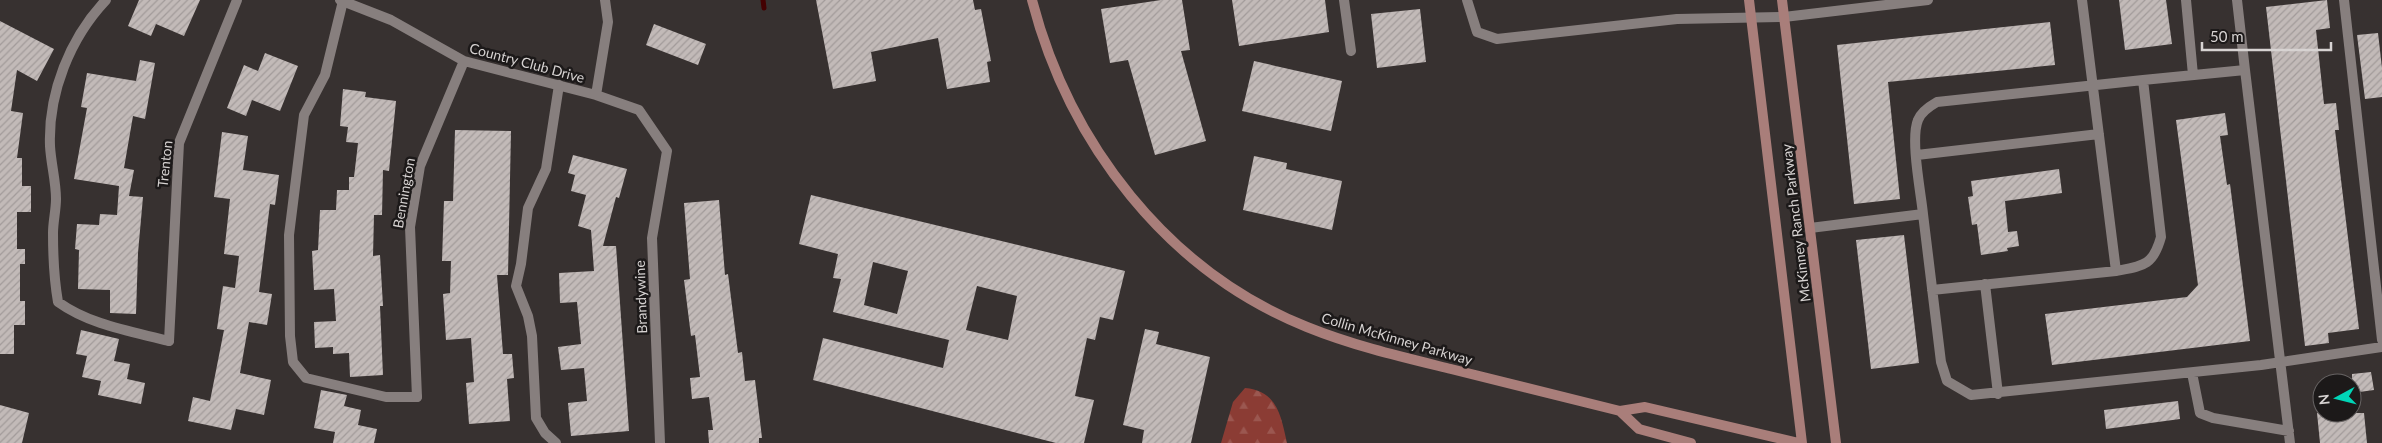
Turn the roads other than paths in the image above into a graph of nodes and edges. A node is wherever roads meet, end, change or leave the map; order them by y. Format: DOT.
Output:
graph roads {
  1 [pos="106,0"];
  2 [pos="237,0"];
  3 [pos="342,0"];
  4 [pos="605,0"];
  5 [pos="1032,0"];
  6 [pos="1344,0"];
  7 [pos="1467,0"];
  8 [pos="1749,0"];
  9 [pos="1782,0"];
  10 [pos="1928,0"];
  11 [pos="2082,0"];
  12 [pos="2186,0"];
  13 [pos="2237,0"];
  14 [pos="2344,0"];
  15 [pos="1912,1"];
  16 [pos="1784,17"];
  17 [pos="1752,18"];
  18 [pos="1351,51"];
  19 [pos="464,62"];
  20 [pos="2245,70"];
  21 [pos="2193,75"];
  22 [pos="2143,80"];
  23 [pos="559,86"];
  24 [pos="2093,86"];
  25 [pos="596,95"];
  26 [pos="2099,134"];
  27 [pos="667,151"];
  28 [pos="1917,155"];
  29 [pos="1923,214"];
  30 [pos="1810,228"];
  31 [pos="2116,271"];
  32 [pos="1985,284"];
  33 [pos="1932,290"];
  34 [pos="2382,340"];
  35 [pos="2382,347"];
  36 [pos="2280,362"];
  37 [pos="2192,373"];
  38 [pos="1998,394"];
  39 [pos="1620,411"];
  40 [pos="2289,431"];
  41 [pos="556,443"];
  42 [pos="660,443"];
  43 [pos="1691,443"];
  44 [pos="1801,443"];
  45 [pos="1836,443"];
  46 [pos="2290,443"];
  1 -- 2 [label="street, Trenton"];
  3 -- 19 [label="street, Country Club Drive"];
  3 -- 19 [label="street, Bennington"];
  4 -- 25 [label="street"];
  5 -- 39 [label="street, Collin McKinney Parkway"];
  6 -- 18 [label="street"];
  7 -- 17 [label="street"];
  8 -- 17 [label="street, McKinney Ranch Parkway"];
  9 -- 16 [label="street, McKinney Ranch Parkway"];
  10 -- 15 [label="street"];
  11 -- 24 [label="street"];
  12 -- 21 [label="street"];
  13 -- 20 [label="street"];
  14 -- 34 [label="street"];
  15 -- 16 [label="street"];
  16 -- 17 [label="street"];
  16 -- 30 [label="street, McKinney Ranch Parkway"];
  17 -- 44 [label="street, McKinney Ranch Parkway"];
  19 -- 23 [label="street, Country Club Drive"];
  20 -- 21 [label="street"];
  20 -- 36 [label="street"];
  21 -- 22 [label="street"];
  22 -- 24 [label="street"];
  22 -- 31 [label="street"];
  23 -- 25 [label="street, Country Club Drive"];
  23 -- 41 [label="street"];
  24 -- 26 [label="street"];
  24 -- 28 [label="street"];
  25 -- 27 [label="street, Country Club Drive"];
  26 -- 28 [label="street"];
  26 -- 31 [label="street"];
  27 -- 42 [label="street, Brandywine"];
  28 -- 29 [label="street"];
  29 -- 30 [label="street"];
  29 -- 33 [label="street"];
  30 -- 45 [label="street, McKinney Ranch Parkway"];
  31 -- 32 [label="street"];
  32 -- 33 [label="street"];
  32 -- 38 [label="street"];
  33 -- 38 [label="street"];
  35 -- 36 [label="street"];
  36 -- 37 [label="street"];
  36 -- 40 [label="street"];
  37 -- 38 [label="street"];
  37 -- 40 [label="street"];
  39 -- 43 [label="street, Collin McKinney Parkway"];
  39 -- 44 [label="street, Collin McKinney Parkway"];
  40 -- 46 [label="street"];
}
